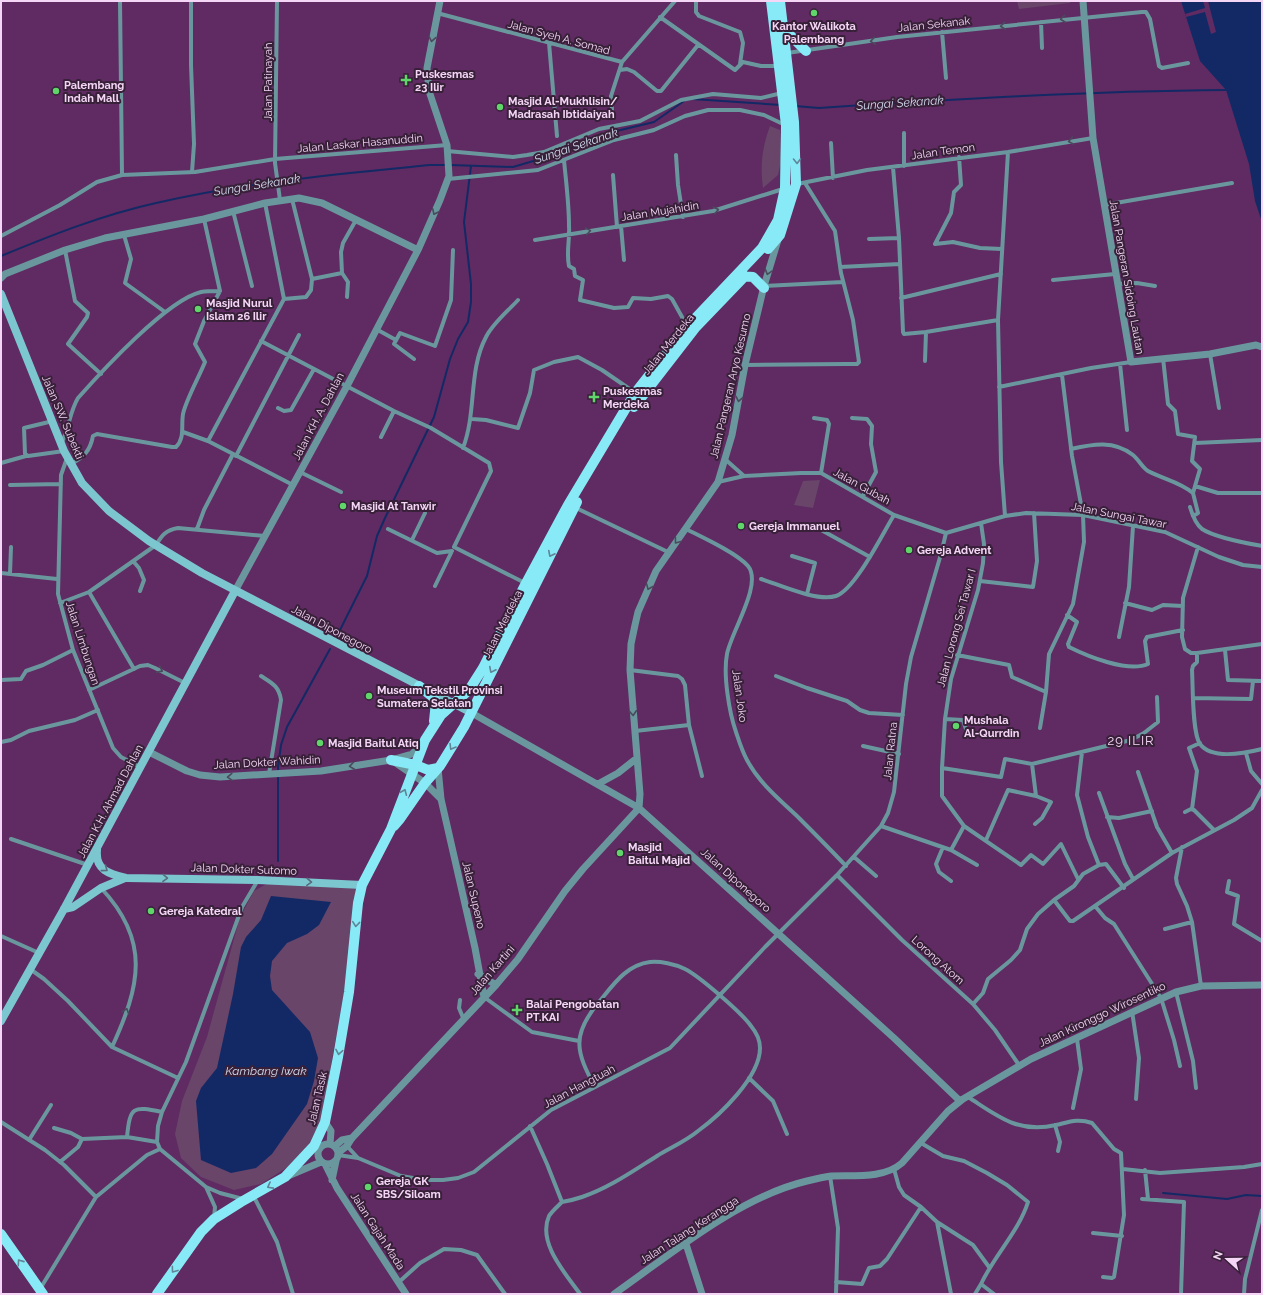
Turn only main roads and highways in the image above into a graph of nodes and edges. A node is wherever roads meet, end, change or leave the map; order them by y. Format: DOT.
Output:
graph roads {
  1 [pos="771,1"];
  2 [pos="780,1"];
  3 [pos="784,30"];
  4 [pos="806,50"];
  5 [pos="786,96"];
  6 [pos="788,122"];
  7 [pos="745,276"];
  8 [pos="734,278"];
  9 [pos="764,286"];
  10 [pos="1,294"];
  11 [pos="572,506"];
  12 [pos="235,591"];
  13 [pos="419,686"];
  14 [pos="455,704"];
  15 [pos="470,712"];
  16 [pos="434,725"];
  17 [pos="391,760"];
  18 [pos="438,768"];
  19 [pos="414,769"];
  20 [pos="391,829"];
  21 [pos="97,849"];
  22 [pos="126,878"];
  23 [pos="362,885"];
  24 [pos="64,909"];
  25 [pos="1,1020"];
  26 [pos="1,1234"];
  27 [pos="41,1292"];
  28 [pos="157,1294"];
  1 -- 5 [label="main road, Jalan Merdeka"];
  2 -- 3 [label="main road, Jalan Merdeka"];
  3 -- 4 [label="main road"];
  3 -- 5 [label="main road, Jalan Merdeka"];
  5 -- 6 [label="main road, Jalan Merdeka"];
  6 -- 7 [label="main road, Jalan Merdeka, one-way"];
  6 -- 8 [label="main road, Jalan Merdeka"];
  7 -- 8 [label="main road"];
  7 -- 9 [label="main road"];
  7 -- 11 [label="main road, Jalan Merdeka"];
  8 -- 11 [label="main road, Jalan Merdeka"];
  10 -- 12 [label="main road, Jalan SW. Subekti"];
  11 -- 14 [label="main road, Jalan Merdeka"];
  11 -- 15 [label="main road, Jalan Merdeka, one-way"];
  12 -- 13 [label="main road, Jalan Diponegoro"];
  12 -- 21 [label="main road, Jalan K.H. Ahmad Dahlan"];
  13 -- 14 [label="main road, Jalan Diponegoro"];
  13 -- 16 [label="main road"];
  14 -- 15 [label="main road, Jalan Diponegoro"];
  14 -- 16 [label="main road, Jalan Merdeka"];
  15 -- 18 [label="main road, Jalan Merdeka, one-way"];
  16 -- 19 [label="main road, Jalan Merdeka"];
  17 -- 19 [label="main road"];
  18 -- 19 [label="main road"];
  18 -- 20 [label="main road, Jalan Merdeka"];
  20 -- 19 [label="main road, Jalan Merdeka, one-way"];
  20 -- 23 [label="main road, Jalan Tasik"];
  21 -- 22 [label="main road, one-way"];
  21 -- 24 [label="main road, Jalan K.H. Ahmad Dahlan"];
  22 -- 23 [label="main road, Jalan Dokter Sutomo, one-way"];
  22 -- 24 [label="main road"];
  23 -- 28 [label="main road, Jalan Tasik, one-way"];
  24 -- 25 [label="main road, Jalan K.H. Ahmad Dahlan"];
  27 -- 26 [label="main road, one-way"];
}
